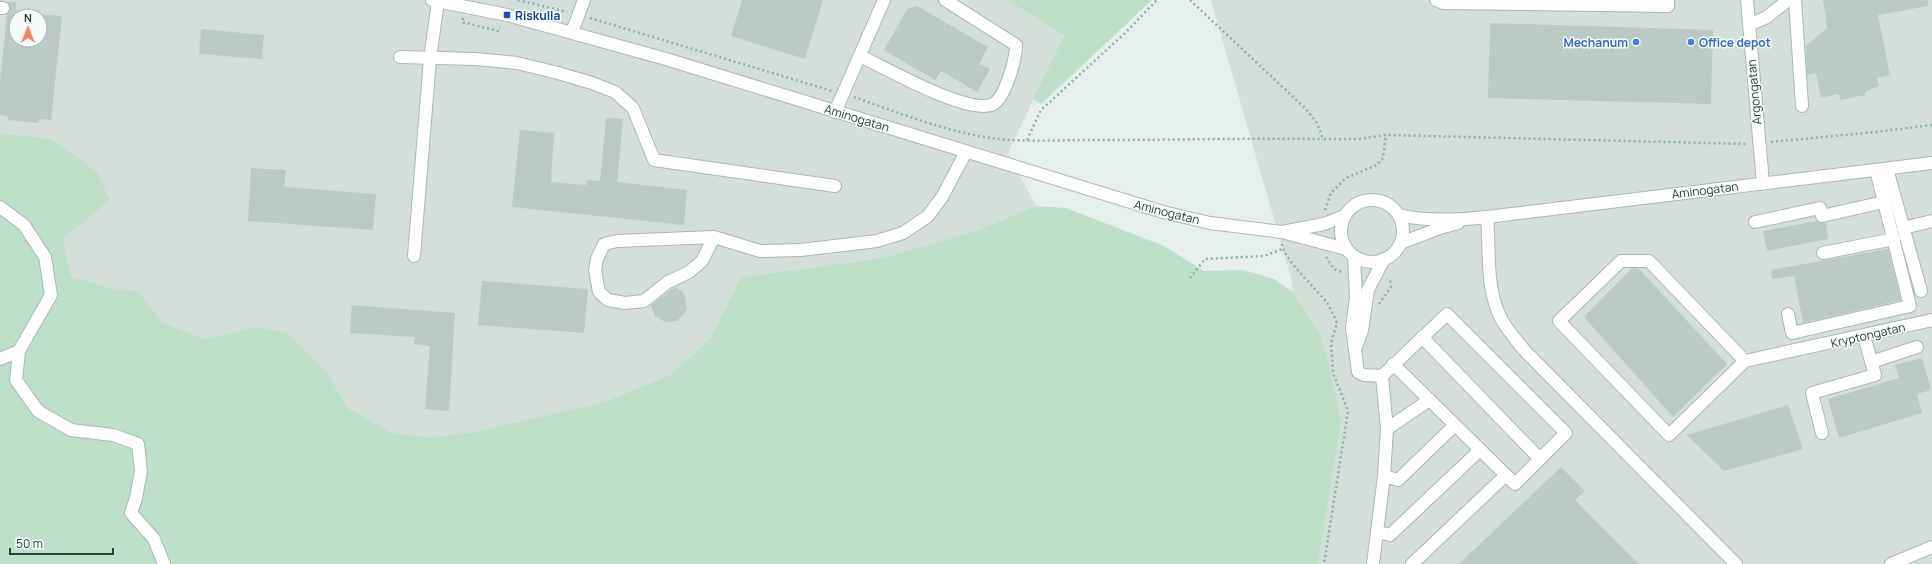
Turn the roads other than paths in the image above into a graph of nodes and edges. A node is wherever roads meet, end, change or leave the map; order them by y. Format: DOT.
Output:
graph roads {
  1 [pos="584,0"];
  2 [pos="884,0"];
  3 [pos="945,0"];
  4 [pos="1436,0"];
  5 [pos="1668,0"];
  6 [pos="1747,0"];
  7 [pos="1788,0"];
  8 [pos="1795,0"];
  9 [pos="435,1"];
  10 [pos="1749,26"];
  11 [pos="572,32"];
  12 [pos="860,56"];
  13 [pos="400,57"];
  14 [pos="430,59"];
  15 [pos="1802,106"];
  16 [pos="835,112"];
  17 [pos="966,152"];
  18 [pos="1932,163"];
  19 [pos="1882,170"];
  20 [pos="1763,183"];
  21 [pos="835,186"];
  22 [pos="1884,202"];
  23 [pos="0,207"];
  24 [pos="1399,215"];
  25 [pos="1344,216"];
  26 [pos="1483,218"];
  27 [pos="1755,222"];
  28 [pos="1932,222"];
  29 [pos="1903,228"];
  30 [pos="1282,232"];
  31 [pos="714,237"];
  32 [pos="1894,239"];
  33 [pos="1401,243"];
  34 [pos="1350,253"];
  35 [pos="1823,253"];
  36 [pos="414,256"];
  37 [pos="1384,259"];
  38 [pos="1920,291"];
  39 [pos="1788,314"];
  40 [pos="1932,320"];
  41 [pos="1864,336"];
  42 [pos="1422,337"];
  43 [pos="1917,347"];
  44 [pos="1356,348"];
  45 [pos="19,352"];
  46 [pos="0,359"];
  47 [pos="1745,361"];
  48 [pos="1871,362"];
  49 [pos="1394,364"];
  50 [pos="1382,376"];
  51 [pos="1429,400"];
  52 [pos="1454,425"];
  53 [pos="1387,429"];
  54 [pos="1822,433"];
  55 [pos="1480,450"];
  56 [pos="1540,459"];
  57 [pos="1506,475"];
  58 [pos="1384,476"];
  59 [pos="1378,532"];
  60 [pos="1932,547"];
  61 [pos="164,564"];
  62 [pos="1373,564"];
  63 [pos="1412,564"];
  64 [pos="1736,564"];
  65 [pos="1891,564"];
  1 -- 11 [label="street"];
  2 -- 12 [label="street"];
  3 -- 12 [label="street"];
  4 -- 5 [label="street"];
  6 -- 10 [label="street, Argongatan"];
  7 -- 10 [label="street"];
  8 -- 15 [label="street"];
  9 -- 11 [label="street, Aminogatan"];
  9 -- 14 [label="street"];
  10 -- 20 [label="street, Argongatan"];
  11 -- 16 [label="street, Aminogatan"];
  12 -- 16 [label="street"];
  13 -- 14 [label="street"];
  14 -- 21 [label="street"];
  14 -- 36 [label="street"];
  16 -- 17 [label="street, Aminogatan"];
  17 -- 30 [label="street, Aminogatan"];
  17 -- 31 [label="street"];
  18 -- 19 [label="street, Aminogatan"];
  19 -- 20 [label="street, Aminogatan"];
  19 -- 22 [label="street"];
  19 -- 29 [label="street"];
  20 -- 26 [label="street, Aminogatan"];
  22 -- 27 [label="street"];
  22 -- 32 [label="street"];
  23 -- 45 [label="street"];
  24 -- 25 [label="street, Aminogatan"];
  24 -- 26 [label="street, Aminogatan"];
  24 -- 33 [label="street"];
  25 -- 30 [label="street, Aminogatan"];
  25 -- 34 [label="street"];
  26 -- 33 [label="street, Aminogatan"];
  26 -- 64 [label="street"];
  28 -- 29 [label="street"];
  29 -- 38 [label="street"];
  30 -- 34 [label="street, Aminogatan"];
  31 -- 31 [label="street"];
  32 -- 35 [label="street"];
  32 -- 39 [label="street"];
  33 -- 37 [label="street, Aminogatan"];
  34 -- 37 [label="street, Aminogatan"];
  34 -- 44 [label="street"];
  37 -- 44 [label="street"];
  40 -- 41 [label="street, Kryptongatan"];
  41 -- 47 [label="street, Kryptongatan"];
  41 -- 48 [label="street"];
  42 -- 49 [label="street"];
  42 -- 56 [label="street"];
  42 -- 56 [label="street"];
  43 -- 48 [label="street"];
  44 -- 50 [label="street"];
  45 -- 46 [label="street"];
  45 -- 61 [label="street"];
  47 -- 47 [label="street"];
  48 -- 54 [label="street"];
  49 -- 50 [label="street"];
  49 -- 51 [label="street"];
  50 -- 53 [label="street"];
  51 -- 52 [label="street"];
  51 -- 53 [label="street"];
  52 -- 55 [label="street"];
  52 -- 58 [label="street"];
  53 -- 58 [label="street"];
  55 -- 57 [label="street"];
  55 -- 59 [label="street"];
  56 -- 57 [label="street"];
  57 -- 63 [label="street"];
  58 -- 59 [label="street"];
  59 -- 62 [label="street"];
  60 -- 65 [label="street"];
}
